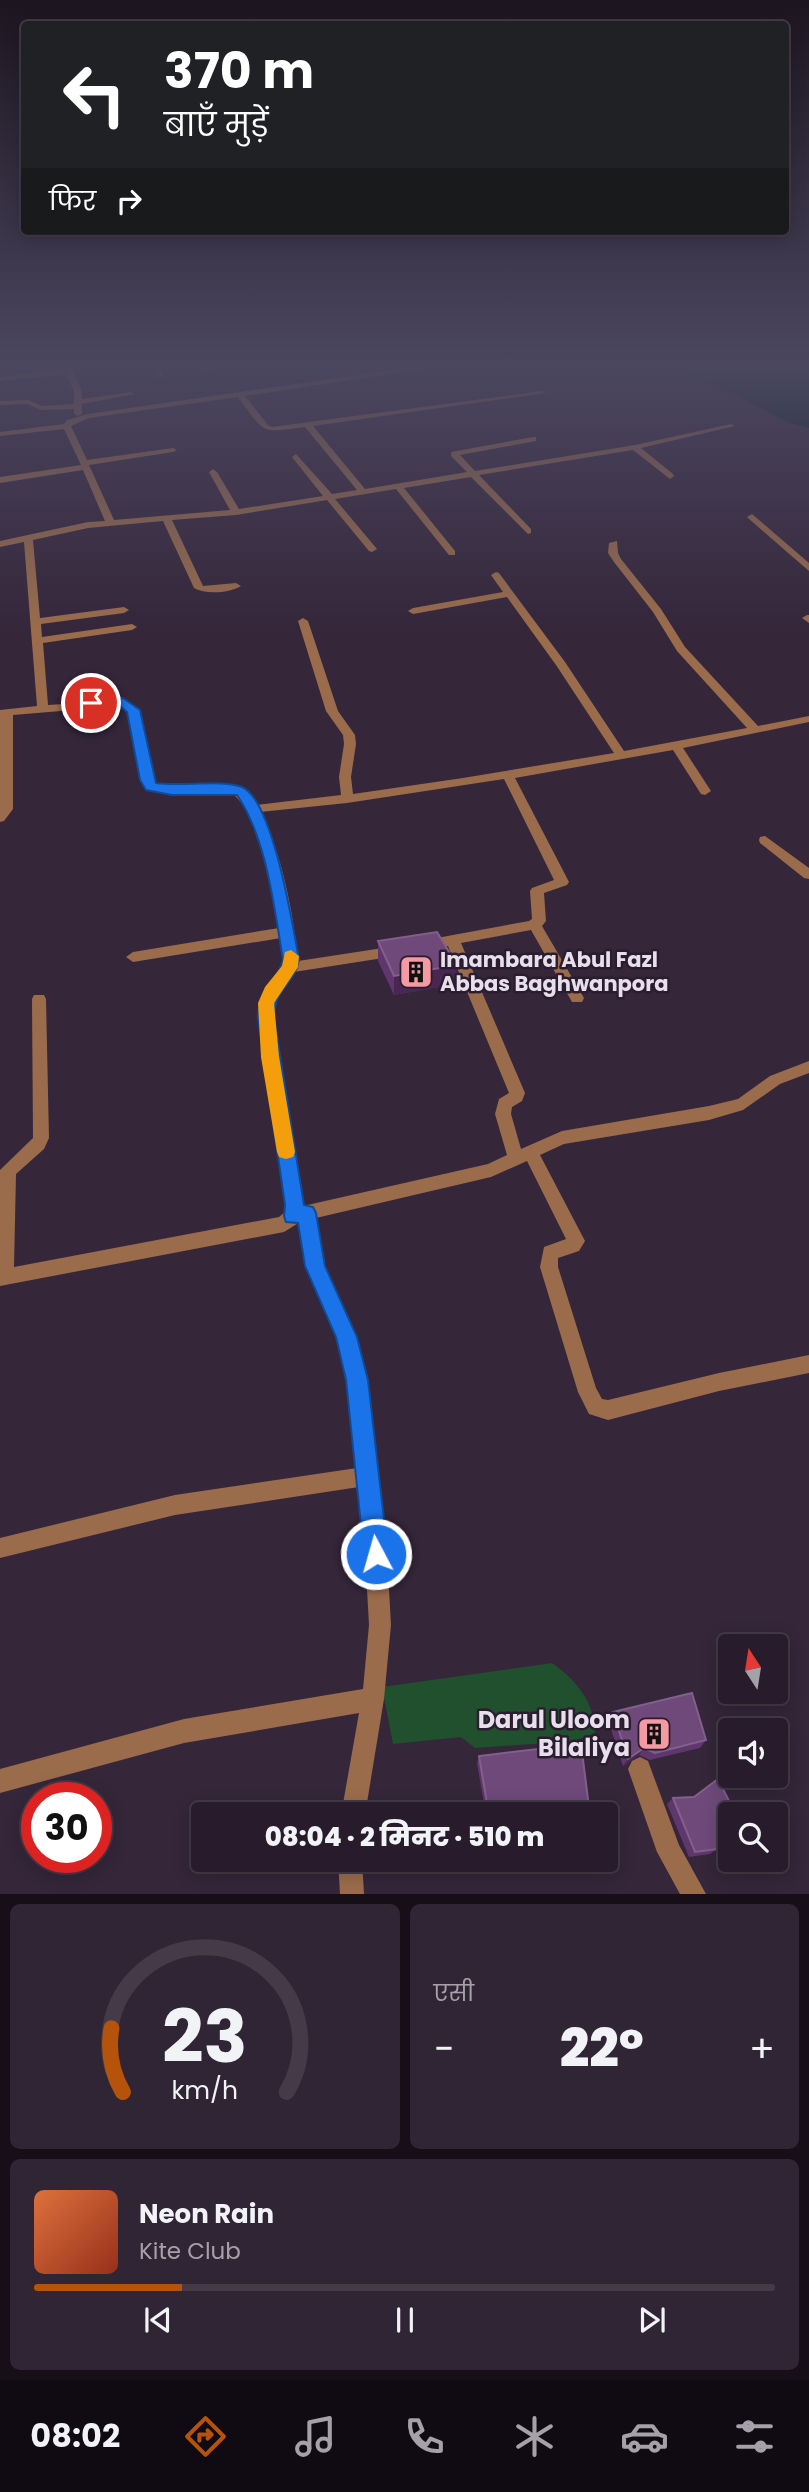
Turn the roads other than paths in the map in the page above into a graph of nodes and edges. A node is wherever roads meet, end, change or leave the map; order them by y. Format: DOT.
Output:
graph roads {
  1 [pos="79,453"];
  2 [pos="153,453"];
  3 [pos="331,453"];
  4 [pos="457,453"];
  5 [pos="596,453"];
  6 [pos="643,453"];
  7 [pos="296,457"];
  8 [pos="84,465"];
  9 [pos="212,472"];
  10 [pos="471,474"];
  11 [pos="670,476"];
  12 [pos="0,480"];
  13 [pos="397,485"];
  14 [pos="362,491"];
  15 [pos="329,497"];
  16 [pos="236,512"];
  17 [pos="752,517"];
  18 [pos="167,519"];
  19 [pos="111,523"];
  20 [pos="527,531"];
  21 [pos="28,537"];
  22 [pos="614,543"];
  23 [pos="0,544"];
  24 [pos="372,549"];
  25 [pos="452,553"];
  26 [pos="809,568"];
  27 [pos="496,575"];
  28 [pos="236,586"];
  29 [pos="509,594"];
  30 [pos="124,610"];
  31 [pos="413,611"];
  32 [pos="37,621"];
  33 [pos="303,621"];
  34 [pos="132,627"];
  35 [pos="38,641"];
  36 [pos="43,708"];
  37 [pos="3,712"];
  38 [pos="809,719"];
  39 [pos="755,730"];
  40 [pos="675,744"];
  41 [pos="620,754"];
  42 [pos="508,776"];
  43 [pos="705,791"];
  44 [pos="347,799"];
  45 [pos="253,808"];
  46 [pos="0,818"];
  47 [pos="765,840"];
  48 [pos="809,875"];
  49 [pos="534,924"];
  50 [pos="288,932"];
  51 [pos="453,940"];
  52 [pos="133,957"];
  53 [pos="290,967"];
  54 [pos="577,998"];
  55 [pos="39,999"];
  56 [pos="809,1067"];
  57 [pos="523,1156"];
  58 [pos="300,1214"];
  59 [pos="2,1277"];
  60 [pos="809,1364"];
  61 [pos="367,1476"];
  62 [pos="0,1548"];
  63 [pos="373,1699"];
  64 [pos="640,1769"];
  65 [pos="0,1781"];
  66 [pos="355,1802"];
  67 [pos="351,1872"];
  68 [pos="352,1894"];
  69 [pos="694,1894"];
  1 -- 8 [label="street"];
  2 -- 8 [label="street"];
  3 -- 14 [label="street"];
  4 -- 10 [label="street"];
  5 -- 10 [label="street"];
  6 -- 11 [label="street"];
  7 -- 15 [label="street"];
  8 -- 12 [label="street"];
  8 -- 19 [label="street"];
  9 -- 16 [label="street"];
  10 -- 13 [label="street"];
  10 -- 20 [label="street"];
  13 -- 14 [label="street"];
  13 -- 25 [label="street"];
  14 -- 15 [label="street"];
  15 -- 16 [label="street"];
  15 -- 24 [label="street"];
  16 -- 18 [label="street"];
  17 -- 26 [label="street"];
  18 -- 19 [label="street"];
  18 -- 28 [label="street"];
  19 -- 21 [label="street"];
  21 -- 23 [label="street"];
  21 -- 32 [label="street"];
  22 -- 39 [label="street"];
  27 -- 29 [label="street"];
  29 -- 31 [label="street"];
  29 -- 41 [label="street"];
  30 -- 32 [label="street"];
  32 -- 35 [label="street"];
  33 -- 44 [label="street"];
  34 -- 35 [label="street"];
  35 -- 36 [label="street"];
  36 -- 37 [label="street"];
  36 -- 45 [label="street"];
  37 -- 46 [label="street"];
  38 -- 39 [label="street"];
  39 -- 40 [label="street"];
  40 -- 41 [label="street"];
  40 -- 43 [label="street"];
  41 -- 42 [label="street"];
  42 -- 44 [label="street"];
  42 -- 49 [label="street"];
  44 -- 45 [label="street"];
  45 -- 50 [label="street"];
  47 -- 48 [label="street"];
  49 -- 51 [label="street"];
  49 -- 54 [label="street"];
  50 -- 52 [label="street"];
  50 -- 53 [label="street"];
  51 -- 53 [label="street"];
  51 -- 57 [label="street"];
  53 -- 58 [label="street"];
  55 -- 59 [label="street"];
  56 -- 57 [label="street"];
  57 -- 58 [label="street"];
  57 -- 60 [label="street"];
  58 -- 59 [label="street"];
  58 -- 61 [label="street"];
  61 -- 62 [label="street"];
  61 -- 63 [label="street"];
  63 -- 65 [label="street"];
  63 -- 66 [label="street"];
  64 -- 69 [label="street"];
  67 -- 68 [label="street"];
}
